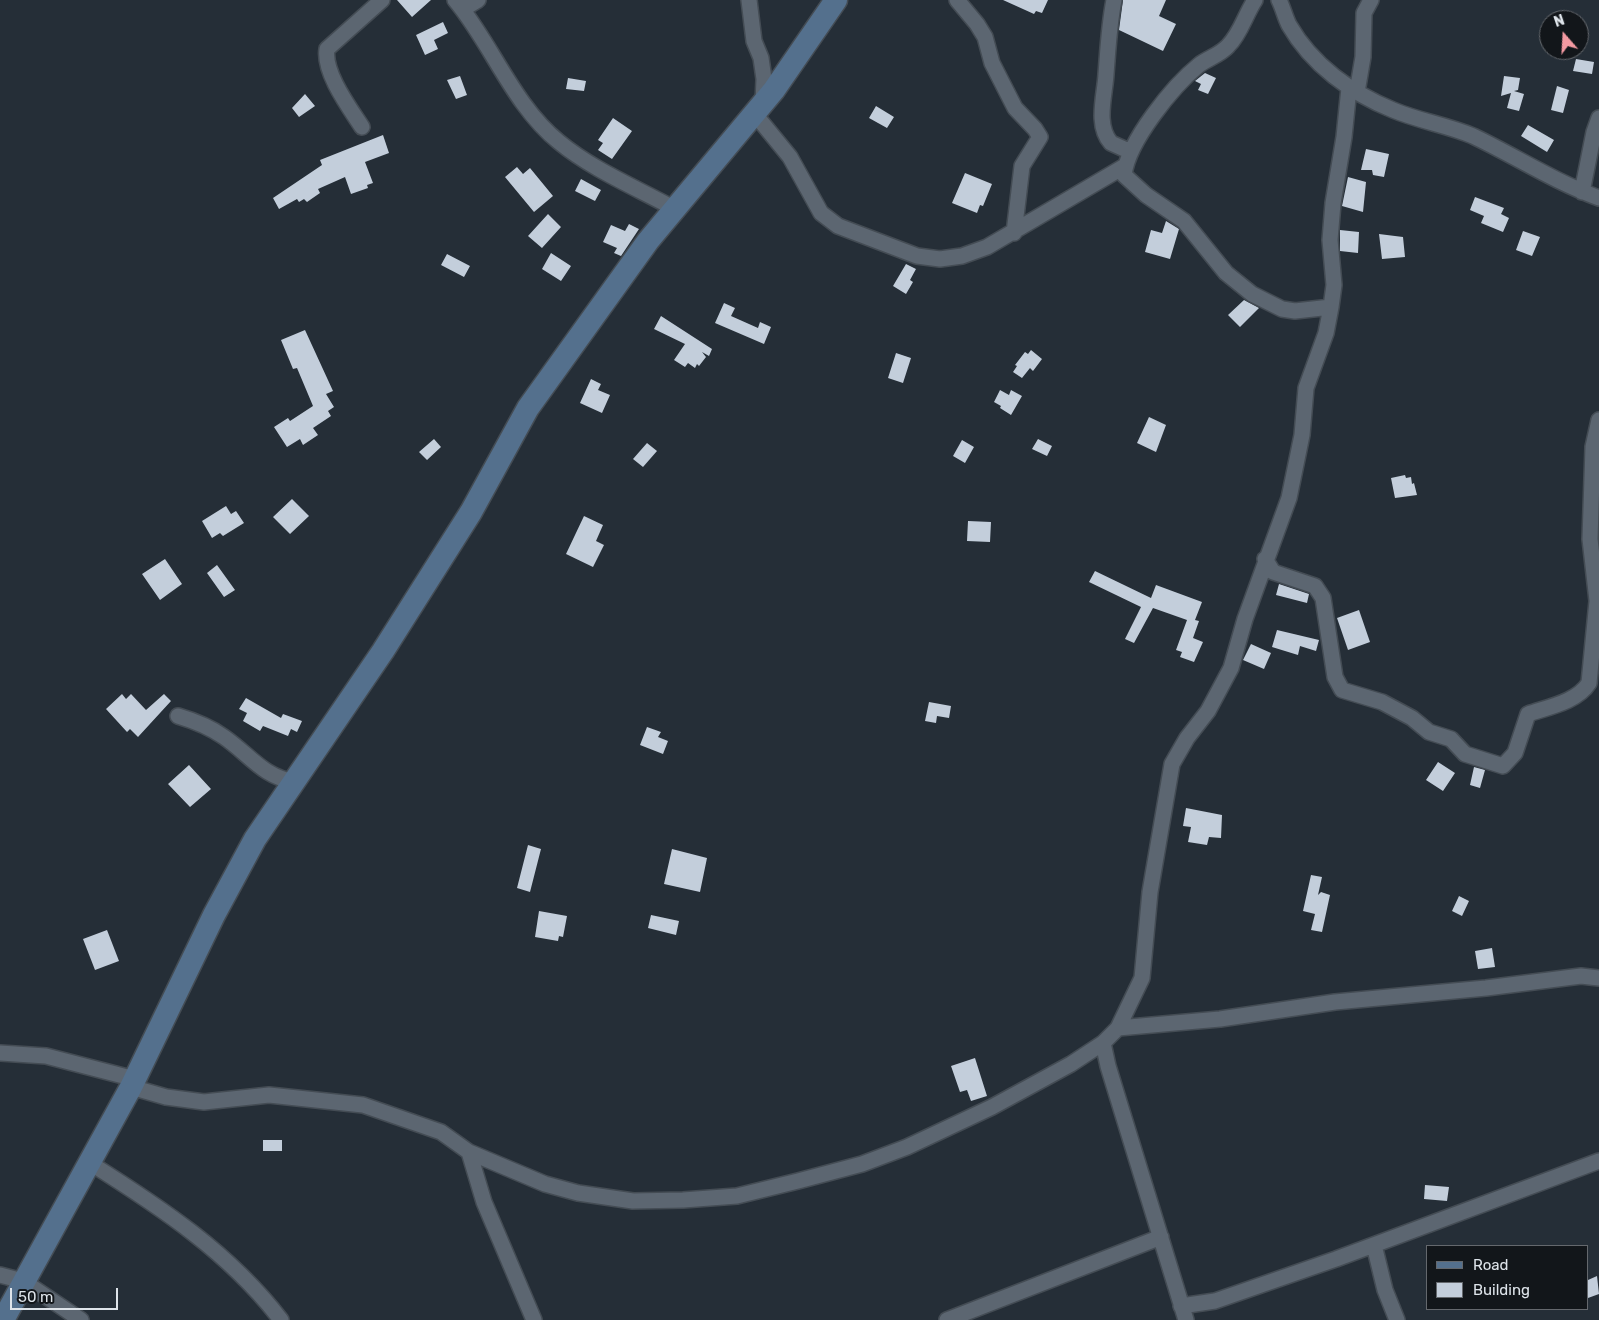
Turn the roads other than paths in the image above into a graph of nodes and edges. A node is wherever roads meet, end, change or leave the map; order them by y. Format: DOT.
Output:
graph roads {
  1 [pos="382,0"];
  2 [pos="478,0"];
  3 [pos="748,0"];
  4 [pos="836,0"];
  5 [pos="957,0"];
  6 [pos="1114,0"];
  7 [pos="1255,0"];
  8 [pos="1279,0"];
  9 [pos="1371,0"];
  10 [pos="459,5"];
  11 [pos="1353,90"];
  12 [pos="758,108"];
  13 [pos="1599,118"];
  14 [pos="362,127"];
  15 [pos="1131,152"];
  16 [pos="1125,166"];
  17 [pos="1582,192"];
  18 [pos="1599,198"];
  19 [pos="675,209"];
  20 [pos="1014,232"];
  21 [pos="1331,307"];
  22 [pos="1599,420"];
  23 [pos="1266,559"];
  24 [pos="178,716"];
  25 [pos="295,782"];
  26 [pos="1598,976"];
  27 [pos="1118,1028"];
  28 [pos="1103,1043"];
  29 [pos="0,1052"];
  30 [pos="133,1083"];
  31 [pos="470,1152"];
  32 [pos="1599,1161"];
  33 [pos="90,1163"];
  34 [pos="1161,1238"];
  35 [pos="1374,1245"];
  36 [pos="0,1275"];
  37 [pos="23,1281"];
  38 [pos="1184,1313"];
  39 [pos="3,1320"];
  40 [pos="81,1320"];
  41 [pos="280,1320"];
  42 [pos="534,1320"];
  43 [pos="947,1320"];
  44 [pos="1397,1320"];
  1 -- 14 [label="street"];
  2 -- 10 [label="street"];
  3 -- 12 [label="street"];
  4 -- 12 [label="street"];
  5 -- 20 [label="street"];
  6 -- 15 [label="street"];
  7 -- 15 [label="street"];
  8 -- 11 [label="street"];
  9 -- 11 [label="street"];
  10 -- 19 [label="street"];
  11 -- 17 [label="street"];
  11 -- 21 [label="street"];
  12 -- 19 [label="street"];
  12 -- 20 [label="street"];
  13 -- 17 [label="street"];
  15 -- 16 [label="street"];
  16 -- 20 [label="street"];
  16 -- 21 [label="street"];
  17 -- 18 [label="street"];
  19 -- 25 [label="street"];
  21 -- 23 [label="street"];
  22 -- 23 [label="street"];
  23 -- 27 [label="street"];
  24 -- 25 [label="street"];
  25 -- 30 [label="street"];
  26 -- 27 [label="street"];
  27 -- 28 [label="street"];
  28 -- 31 [label="street"];
  28 -- 34 [label="street"];
  29 -- 30 [label="street"];
  30 -- 31 [label="street"];
  30 -- 33 [label="street"];
  31 -- 42 [label="street"];
  32 -- 35 [label="street"];
  33 -- 37 [label="street"];
  33 -- 41 [label="street"];
  34 -- 38 [label="street"];
  34 -- 43 [label="street"];
  35 -- 38 [label="street"];
  35 -- 44 [label="street"];
  36 -- 37 [label="street"];
  37 -- 39 [label="street"];
  37 -- 40 [label="street"];
}
